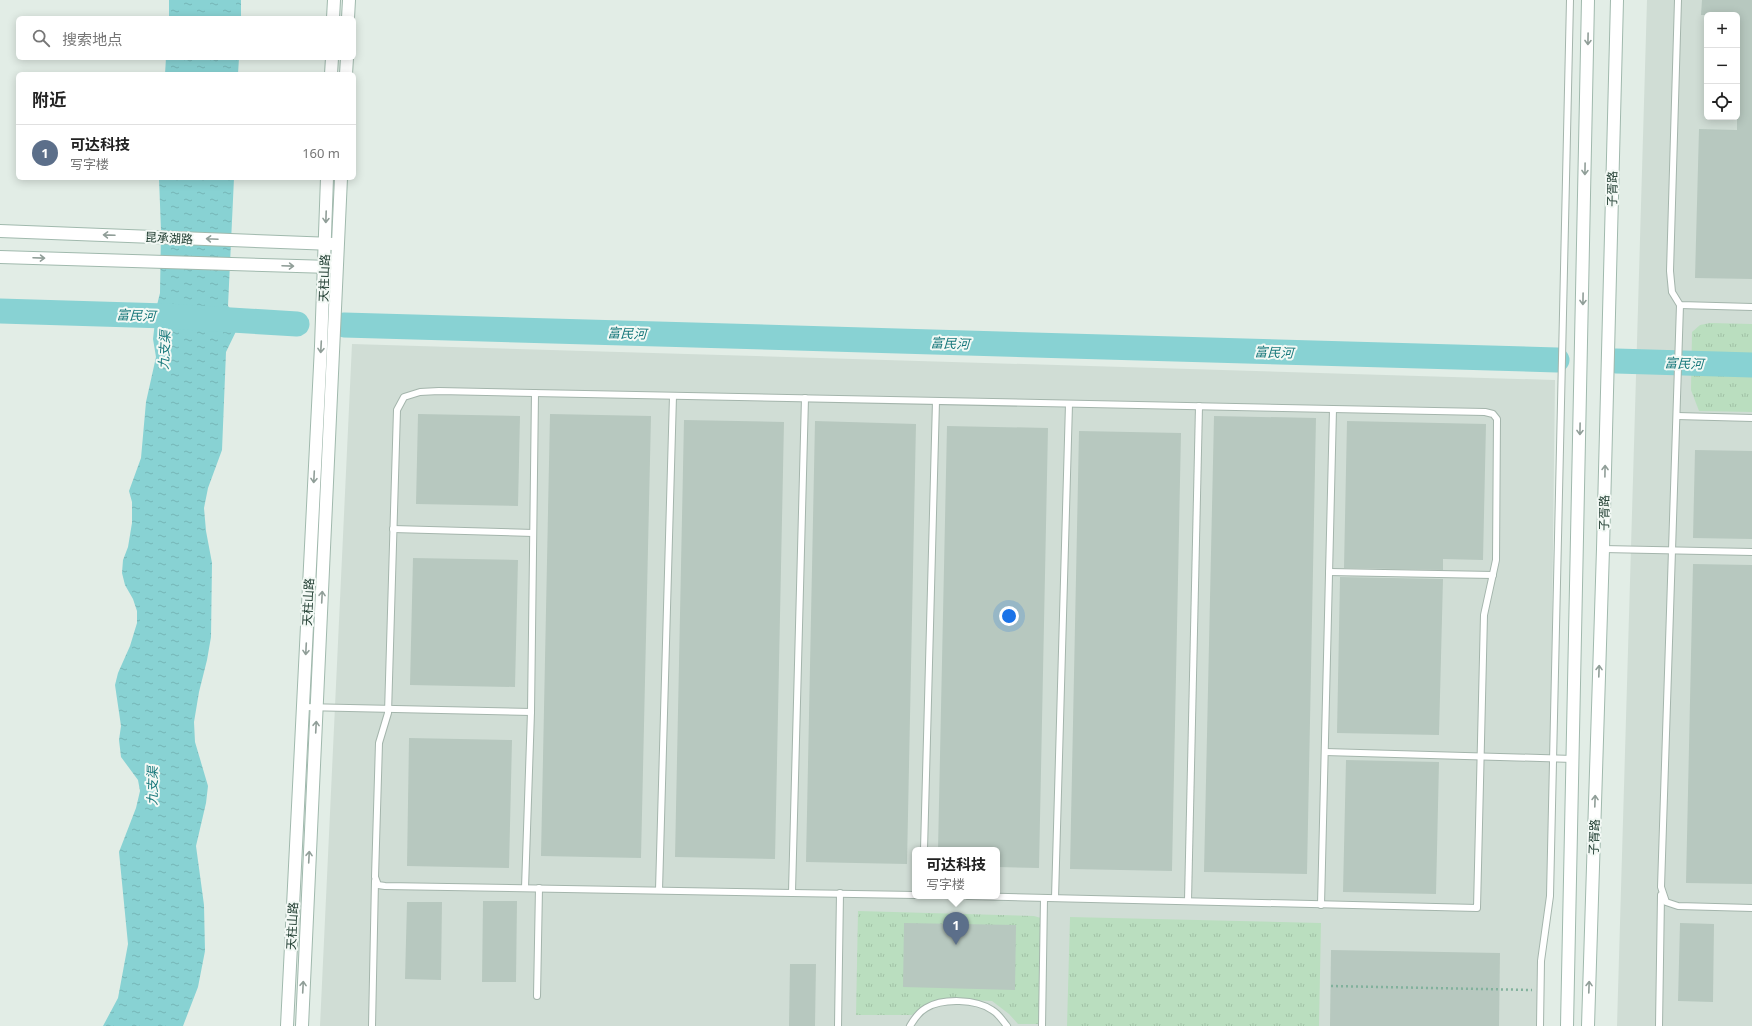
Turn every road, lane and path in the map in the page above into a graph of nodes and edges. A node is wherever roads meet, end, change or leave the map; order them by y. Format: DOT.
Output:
graph roads {
  1 [pos="334,0"];
  2 [pos="349,0"];
  3 [pos="1570,0"];
  4 [pos="1588,0"];
  5 [pos="1617,0"];
  6 [pos="1678,0"];
  7 [pos="334,16"];
  8 [pos="348,16"];
  9 [pos="332,60"];
  10 [pos="346,60"];
  11 [pos="331,72"];
  12 [pos="346,72"];
  13 [pos="327,180"];
  14 [pos="341,180"];
  15 [pos="0,231"];
  16 [pos="325,243"];
  17 [pos="338,244"];
  18 [pos="0,257"];
  19 [pos="337,267"];
  20 [pos="324,268"];
  21 [pos="1680,305"];
  22 [pos="1752,307"];
  23 [pos="535,393"];
  24 [pos="673,396"];
  25 [pos="805,398"];
  26 [pos="936,401"];
  27 [pos="1069,404"];
  28 [pos="1199,406"];
  29 [pos="1332,409"];
  30 [pos="1677,416"];
  31 [pos="1752,418"];
  32 [pos="393,529"];
  33 [pos="534,533"];
  34 [pos="1603,549"];
  35 [pos="1672,550"];
  36 [pos="1752,552"];
  37 [pos="1329,572"];
  38 [pos="1493,575"];
  39 [pos="303,707"];
  40 [pos="316,707"];
  41 [pos="388,709"];
  42 [pos="531,712"];
  43 [pos="1325,752"];
  44 [pos="1480,756"];
  45 [pos="1553,758"];
  46 [pos="1573,759"];
  47 [pos="924,847"];
  48 [pos="375,877"];
  49 [pos="1661,887"];
  50 [pos="525,888"];
  51 [pos="539,888"];
  52 [pos="658,890"];
  53 [pos="792,892"];
  54 [pos="840,893"];
  55 [pos="912,895"];
  56 [pos="1000,897"];
  57 [pos="1044,898"];
  58 [pos="1055,898"];
  59 [pos="1188,901"];
  60 [pos="1321,904"];
  61 [pos="1752,908"];
  62 [pos="1331,986"];
  63 [pos="1541,990"];
  64 [pos="537,996"];
  65 [pos="288,1026"];
  66 [pos="302,1026"];
  67 [pos="372,1026"];
  68 [pos="838,1026"];
  69 [pos="910,1026"];
  70 [pos="1006,1026"];
  71 [pos="1042,1026"];
  72 [pos="1540,1026"];
  73 [pos="1567,1026"];
  74 [pos="1588,1026"];
  75 [pos="1659,1026"];
  1 -- 7 [label="street"];
  2 -- 8 [label="street"];
  3 -- 45 [label="lane"];
  4 -- 46 [label="street, 子胥路, one-way"];
  34 -- 5 [label="street, 子胥路, one-way"];
  6 -- 21 [label="lane"];
  9 -- 11 [label="street"];
  10 -- 12 [label="street"];
  13 -- 16 [label="street, 天柱山路, one-way"];
  14 -- 17 [label="street, 天柱山路"];
  16 -- 15 [label="street, 昆承湖路, one-way"];
  16 -- 17 [label="street, 昆承湖路"];
  16 -- 20 [label="street, 天柱山路"];
  17 -- 19 [label="street, 天柱山路"];
  18 -- 20 [label="street, 昆承湖路, one-way"];
  19 -- 20 [label="street, 昆承湖路"];
  40 -- 19 [label="street, 天柱山路, one-way"];
  20 -- 39 [label="street, 天柱山路, one-way"];
  21 -- 22 [label="lane"];
  21 -- 30 [label="lane"];
  23 -- 24 [label="lane"];
  23 -- 32 [label="lane"];
  23 -- 33 [label="lane"];
  24 -- 25 [label="lane"];
  24 -- 52 [label="lane"];
  25 -- 26 [label="lane"];
  25 -- 53 [label="lane"];
  26 -- 27 [label="lane"];
  26 -- 47 [label="lane"];
  27 -- 28 [label="lane"];
  27 -- 58 [label="lane"];
  28 -- 29 [label="lane"];
  28 -- 59 [label="lane"];
  29 -- 37 [label="lane"];
  29 -- 38 [label="lane"];
  30 -- 31 [label="lane"];
  30 -- 35 [label="lane"];
  32 -- 33 [label="lane"];
  32 -- 41 [label="lane"];
  33 -- 42 [label="lane"];
  34 -- 35 [label="lane"];
  74 -- 34 [label="street, 子胥路, one-way"];
  35 -- 36 [label="lane"];
  35 -- 49 [label="lane"];
  37 -- 38 [label="lane"];
  37 -- 43 [label="lane"];
  38 -- 44 [label="lane"];
  39 -- 40 [label="lane"];
  39 -- 65 [label="street, 天柱山路"];
  40 -- 41 [label="lane"];
  66 -- 40 [label="street, 天柱山路, one-way"];
  41 -- 42 [label="lane"];
  41 -- 48 [label="lane"];
  42 -- 50 [label="lane"];
  43 -- 44 [label="lane"];
  43 -- 60 [label="lane"];
  44 -- 45 [label="lane"];
  44 -- 60 [label="lane"];
  45 -- 46 [label="lane"];
  45 -- 63 [label="lane"];
  46 -- 73 [label="street, 子胥路"];
  48 -- 50 [label="lane"];
  48 -- 67 [label="lane"];
  49 -- 61 [label="lane"];
  49 -- 75 [label="lane"];
  50 -- 51 [label="lane"];
  51 -- 52 [label="lane"];
  51 -- 64 [label="lane"];
  52 -- 53 [label="lane"];
  53 -- 54 [label="lane"];
  54 -- 55 [label="lane"];
  54 -- 68 [label="lane"];
  56 -- 57 [label="lane"];
  57 -- 58 [label="lane"];
  57 -- 71 [label="lane"];
  58 -- 59 [label="lane"];
  59 -- 60 [label="lane"];
  62 -- 63 [label="path"];
  63 -- 72 [label="lane"];
  69 -- 70 [label="lane"];
}
